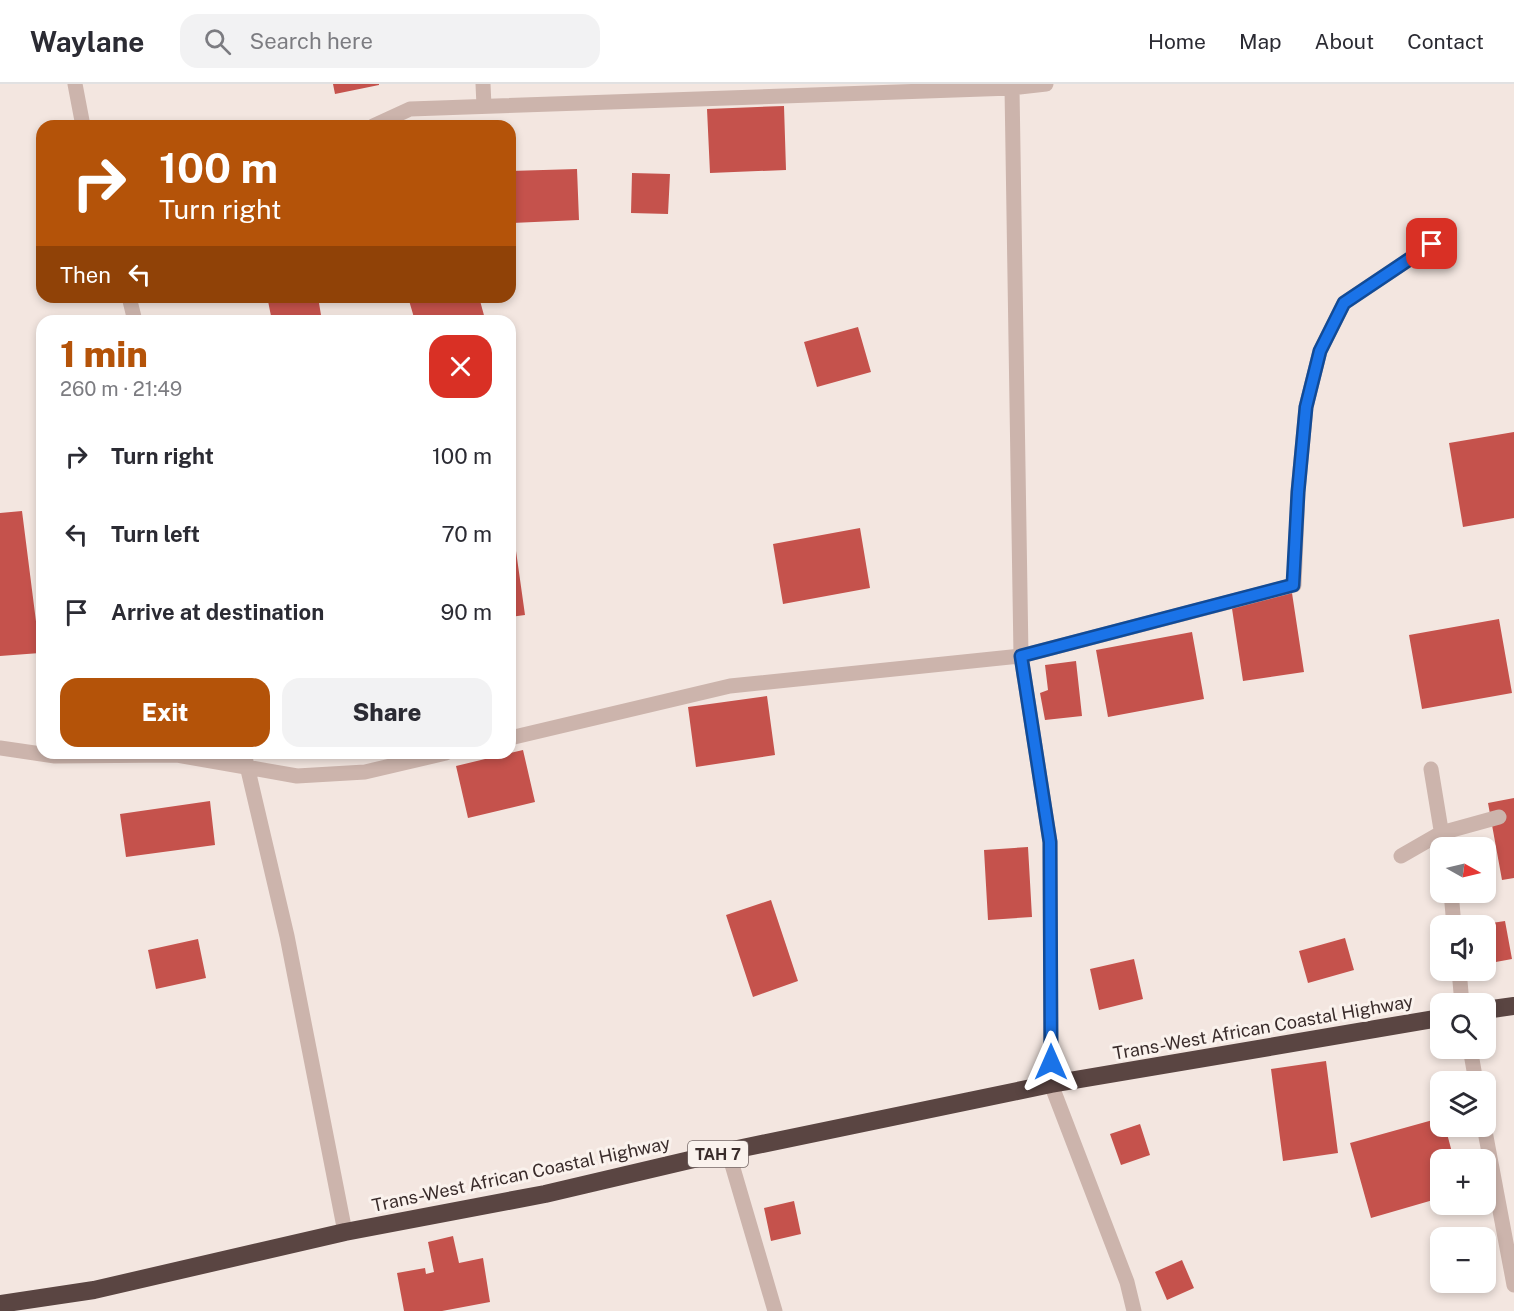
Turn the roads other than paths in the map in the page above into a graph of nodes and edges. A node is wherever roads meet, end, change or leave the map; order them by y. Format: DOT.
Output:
graph roads {
  1 [pos="75,84"];
  2 [pos="483,84"];
  3 [pos="1046,84"];
  4 [pos="1012,88"];
  5 [pos="484,106"];
  6 [pos="82,120"];
  7 [pos="386,120"];
  8 [pos="1432,244"];
  9 [pos="1021,656"];
  10 [pos="516,737"];
  11 [pos="0,748"];
  12 [pos="36,753"];
  13 [pos="420,759"];
  14 [pos="246,760"];
  15 [pos="1431,769"];
  16 [pos="1499,816"];
  17 [pos="1442,837"];
  18 [pos="1450,837"];
  19 [pos="1430,845"];
  20 [pos="1401,856"];
  21 [pos="1514,1006"];
  22 [pos="1496,1008"];
  23 [pos="1430,1019"];
  24 [pos="1052,1084"];
  25 [pos="1486,1137"];
  26 [pos="728,1152"];
  27 [pos="345,1232"];
  28 [pos="1514,1285"];
  29 [pos="0,1304"];
  30 [pos="775,1311"];
  31 [pos="1134,1311"];
  1 -- 6 [label="street"];
  2 -- 5 [label="street"];
  3 -- 4 [label="street"];
  4 -- 5 [label="street"];
  4 -- 9 [label="street"];
  5 -- 7 [label="street"];
  8 -- 9 [label="street"];
  9 -- 10 [label="street"];
  9 -- 24 [label="street"];
  11 -- 12 [label="street"];
  13 -- 14 [label="street"];
  14 -- 27 [label="street"];
  15 -- 17 [label="street"];
  16 -- 18 [label="street"];
  19 -- 20 [label="street"];
  21 -- 22 [label="highway"];
  23 -- 24 [label="highway, Trans-West African Coastal Highway / TAH 7"];
  24 -- 26 [label="highway, Trans-West African Coastal Highway / TAH 7"];
  24 -- 31 [label="street"];
  25 -- 28 [label="street"];
  26 -- 27 [label="highway, Trans-West African Coastal Highway / TAH 7"];
  26 -- 30 [label="street"];
  27 -- 29 [label="highway, Trans-West African Coastal Highway / TAH 7"];
}
